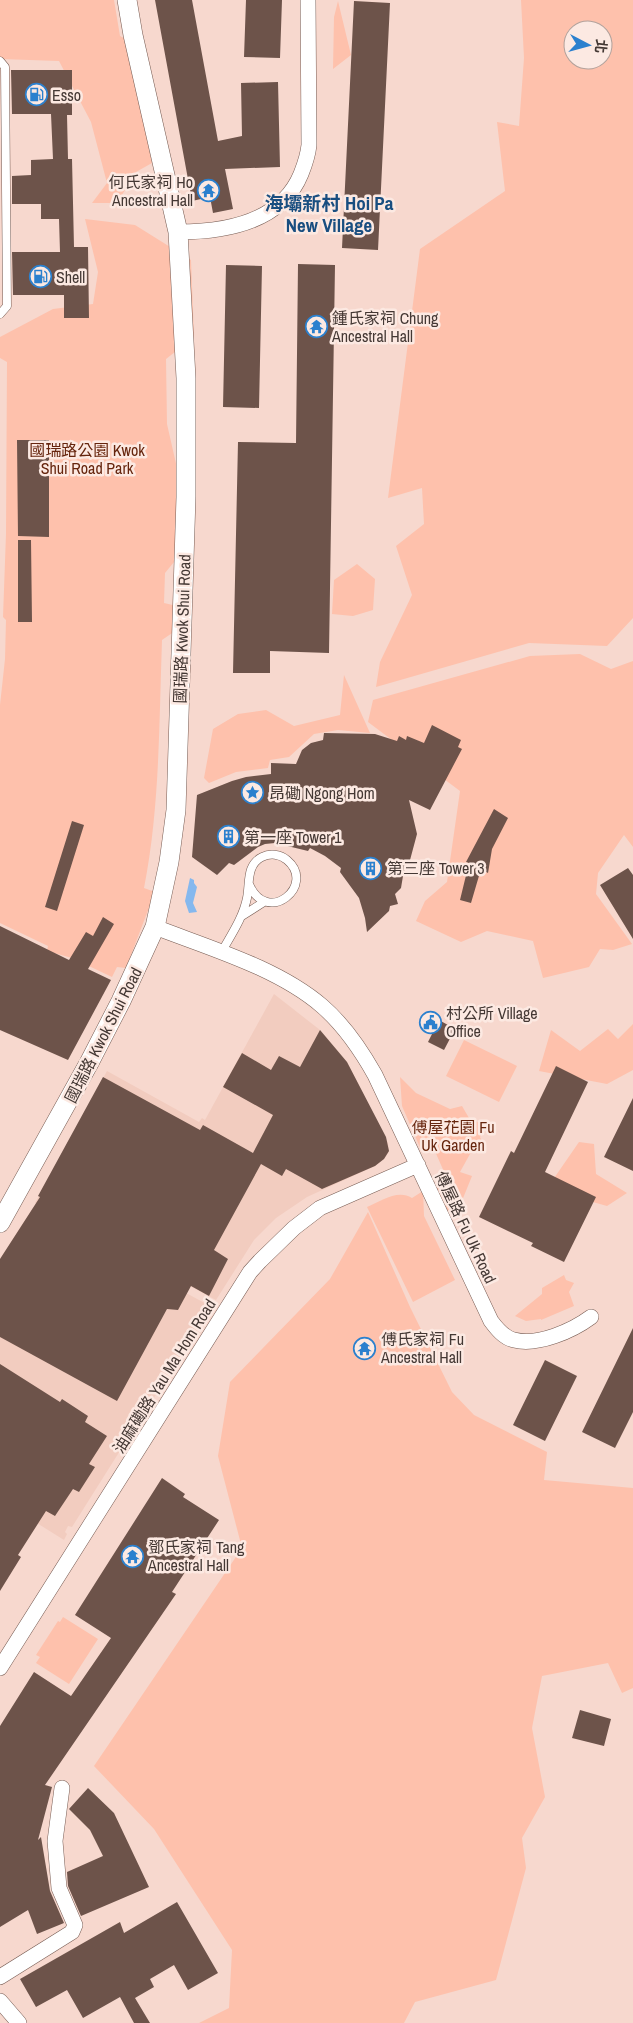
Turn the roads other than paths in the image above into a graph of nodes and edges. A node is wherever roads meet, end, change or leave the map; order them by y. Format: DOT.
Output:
graph roads {
  1 [pos="127,0"];
  2 [pos="308,0"];
  3 [pos="0,61"];
  4 [pos="178,232"];
  5 [pos="0,314"];
  6 [pos="249,884"];
  7 [pos="264,902"];
  8 [pos="241,918"];
  9 [pos="155,927"];
  10 [pos="221,953"];
  11 [pos="418,1165"];
  12 [pos="0,1223"];
  13 [pos="591,1317"];
  14 [pos="0,1668"];
  15 [pos="62,1788"];
  16 [pos="0,1977"];
  17 [pos="0,2001"];
  18 [pos="19,2023"];
  1 -- 4 [label="street, 國瑞路 Kwok Shui Road"];
  2 -- 4 [label="street"];
  3 -- 5 [label="lane"];
  4 -- 9 [label="street, 國瑞路 Kwok Shui Road"];
  6 -- 7 [label="lane"];
  6 -- 7 [label="lane"];
  6 -- 8 [label="lane"];
  7 -- 8 [label="lane"];
  8 -- 10 [label="lane"];
  9 -- 10 [label="street, 傅屋路 Fu Uk Road"];
  9 -- 12 [label="street, 國瑞路 Kwok Shui Road"];
  10 -- 11 [label="street, 傅屋路 Fu Uk Road"];
  11 -- 13 [label="street, 傅屋路 Fu Uk Road"];
  11 -- 14 [label="street, 油麻磡路 Yau Ma Hom Road"];
  15 -- 16 [label="street"];
  17 -- 18 [label="street"];
}
